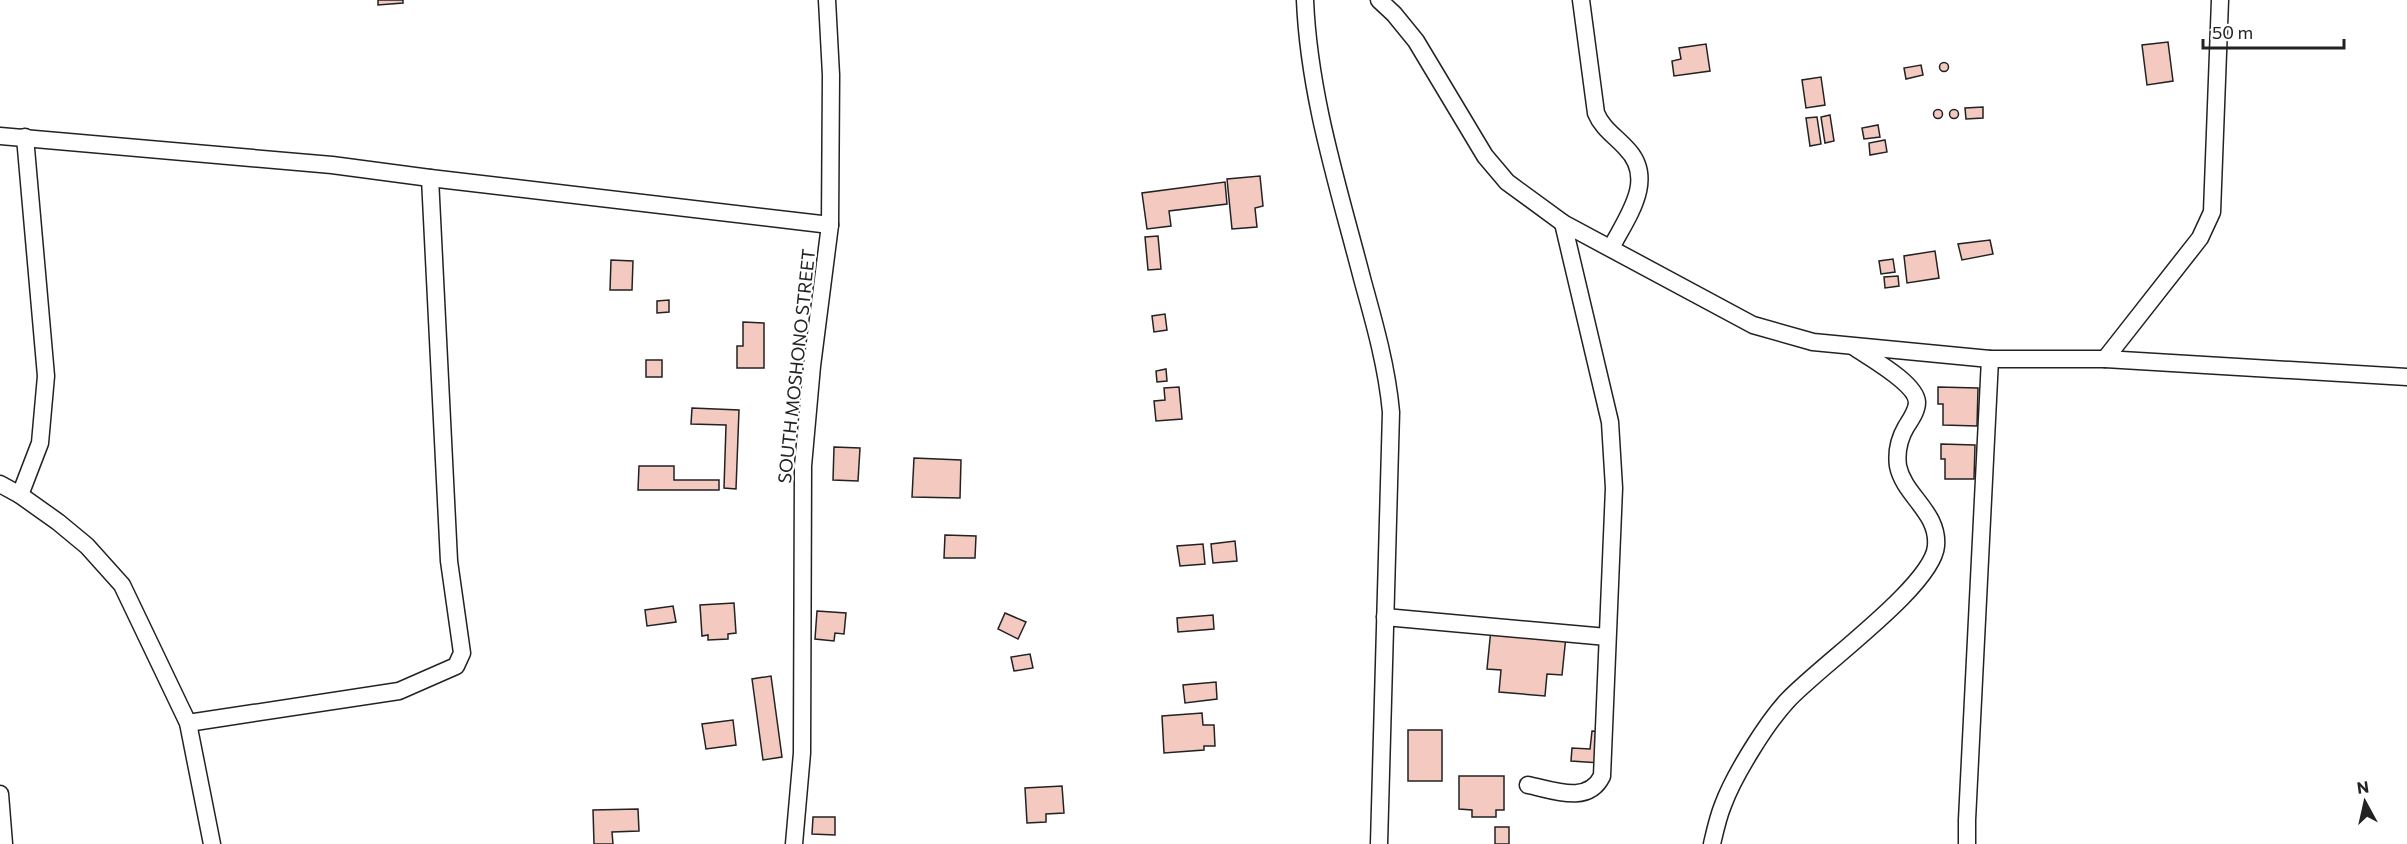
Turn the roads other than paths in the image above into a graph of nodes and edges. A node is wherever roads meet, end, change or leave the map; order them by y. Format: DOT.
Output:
graph roads {
  1 [pos="827,0"];
  2 [pos="1305,0"];
  3 [pos="1378,0"];
  4 [pos="1581,0"];
  5 [pos="2220,0"];
  6 [pos="0,136"];
  7 [pos="25,137"];
  8 [pos="430,178"];
  9 [pos="1563,223"];
  10 [pos="830,225"];
  11 [pos="1611,249"];
  12 [pos="1853,346"];
  13 [pos="1990,359"];
  14 [pos="2105,359"];
  15 [pos="2407,377"];
  16 [pos="0,484"];
  17 [pos="20,495"];
  18 [pos="1385,617"];
  19 [pos="1607,637"];
  20 [pos="188,723"];
  21 [pos="1528,785"];
  22 [pos="0,794"];
  23 [pos="4,844"];
  24 [pos="212,844"];
  25 [pos="794,844"];
  26 [pos="1379,844"];
  27 [pos="1712,844"];
  28 [pos="1967,844"];
  1 -- 10 [label="street, SOUTH MOSHONO STREET"];
  2 -- 18 [label="street"];
  3 -- 9 [label="street"];
  4 -- 11 [label="street"];
  5 -- 14 [label="street"];
  6 -- 7 [label="street"];
  7 -- 8 [label="street"];
  7 -- 17 [label="street"];
  8 -- 10 [label="street"];
  8 -- 20 [label="street"];
  9 -- 11 [label="street"];
  9 -- 19 [label="street"];
  10 -- 25 [label="street, SOUTH MOSHONO STREET"];
  11 -- 12 [label="street"];
  12 -- 13 [label="street"];
  12 -- 27 [label="street"];
  13 -- 14 [label="street"];
  13 -- 28 [label="street"];
  14 -- 15 [label="street"];
  16 -- 17 [label="street"];
  17 -- 20 [label="street"];
  18 -- 19 [label="street"];
  18 -- 26 [label="street"];
  19 -- 21 [label="street"];
  20 -- 24 [label="street"];
  22 -- 23 [label="street"];
}
